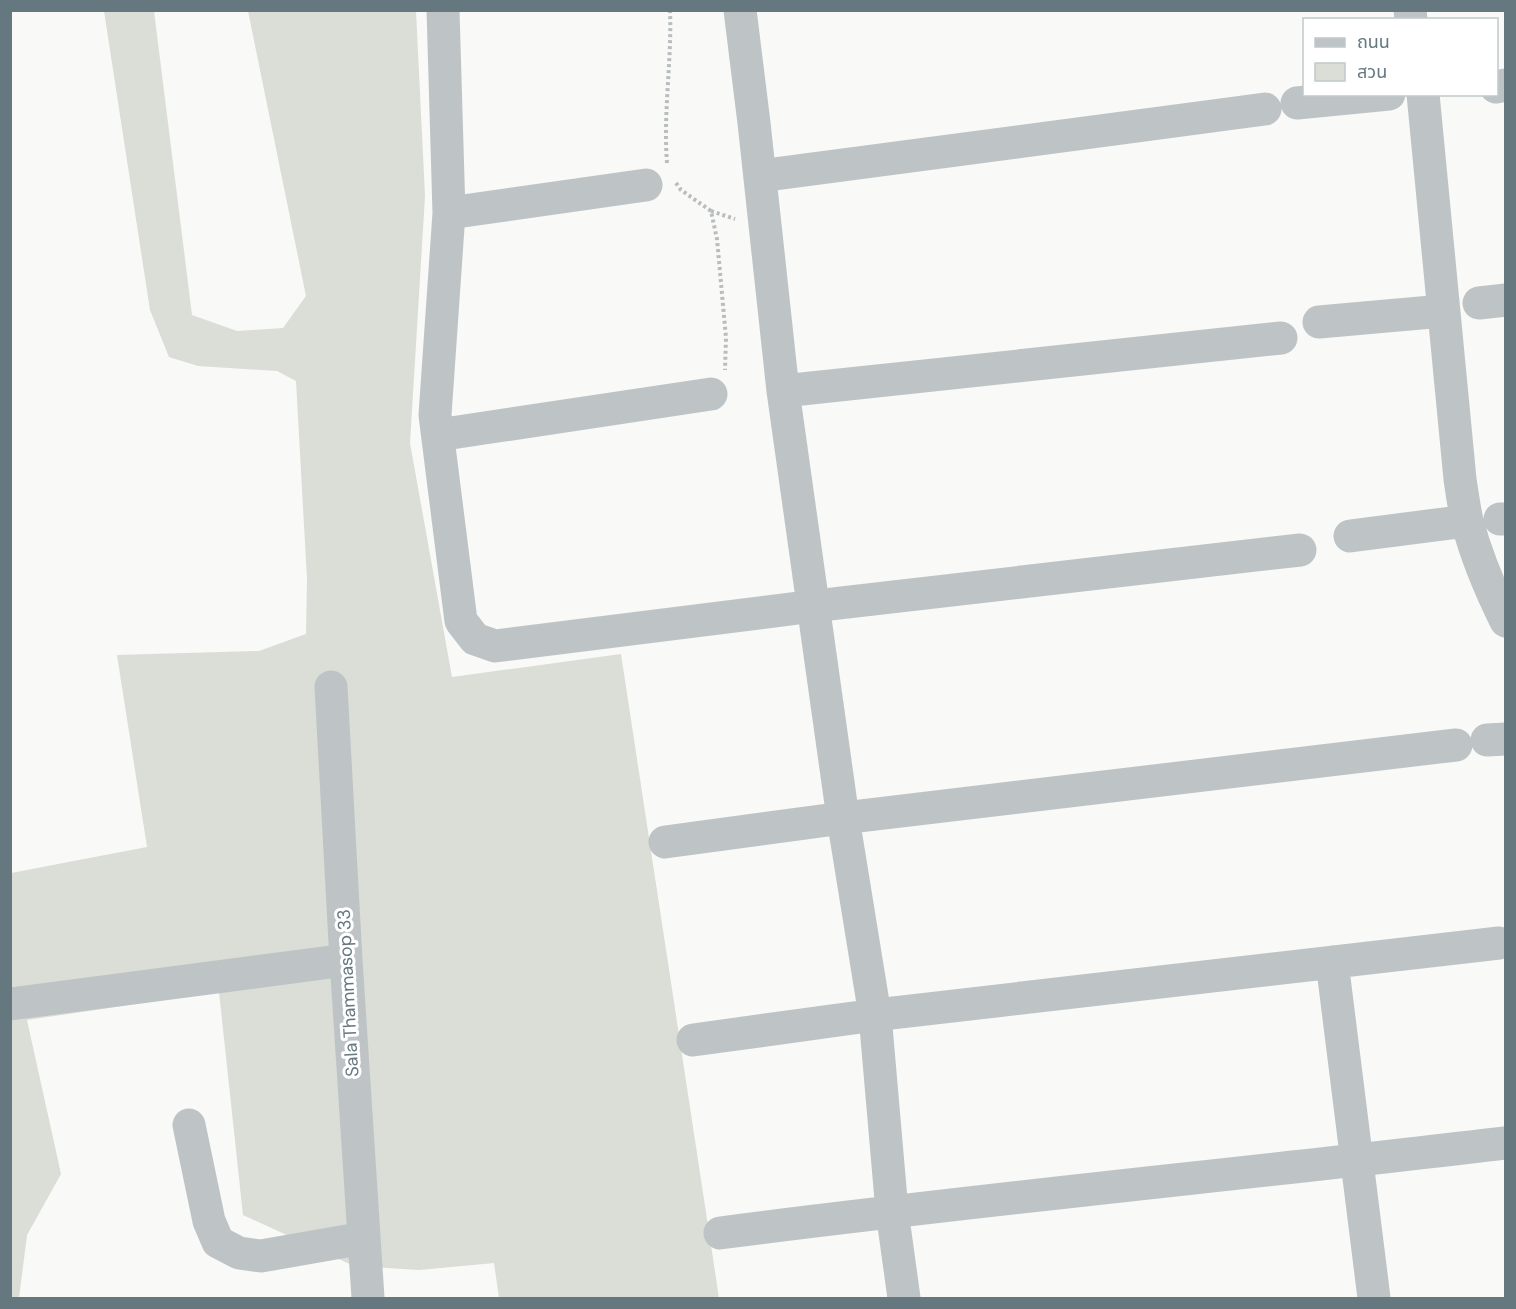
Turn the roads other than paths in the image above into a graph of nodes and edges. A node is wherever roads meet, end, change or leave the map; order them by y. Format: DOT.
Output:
graph roads {
  1 [pos="443,10"];
  2 [pos="740,10"];
  3 [pos="1369,96"];
  4 [pos="1423,96"];
  5 [pos="1297,103"];
  6 [pos="1265,109"];
  7 [pos="760,176"];
  8 [pos="662,177"];
  9 [pos="450,213"];
  10 [pos="1443,311"];
  11 [pos="1319,322"];
  12 [pos="1281,338"];
  13 [pos="783,391"];
  14 [pos="711,394"];
  15 [pos="438,435"];
  16 [pos="1467,520"];
  17 [pos="1350,536"];
  18 [pos="1300,550"];
  19 [pos="814,606"];
  20 [pos="1506,621"];
  21 [pos="331,687"];
  22 [pos="1483,741"];
  23 [pos="843,818"];
  24 [pos="665,842"];
  25 [pos="1499,943"];
  26 [pos="346,960"];
  27 [pos="1332,962"];
  28 [pos="10,1004"];
  29 [pos="875,1015"];
  30 [pos="693,1040"];
  31 [pos="189,1125"];
  32 [pos="1505,1143"];
  33 [pos="1357,1161"];
  34 [pos="892,1211"];
  35 [pos="720,1233"];
  36 [pos="364,1238"];
  37 [pos="368,1299"];
  38 [pos="904,1299"];
  39 [pos="1374,1299"];
  1 -- 9 [label="street"];
  2 -- 7 [label="street"];
  3 -- 5 [label="street"];
  4 -- 10 [label="street"];
  6 -- 7 [label="street"];
  7 -- 13 [label="street"];
  8 -- 9 [label="street"];
  9 -- 15 [label="street"];
  10 -- 11 [label="street"];
  10 -- 16 [label="street"];
  12 -- 13 [label="street"];
  13 -- 19 [label="street"];
  14 -- 15 [label="street"];
  15 -- 19 [label="street"];
  16 -- 17 [label="street"];
  16 -- 20 [label="street"];
  18 -- 19 [label="street"];
  19 -- 23 [label="street"];
  21 -- 26 [label="street, Sala Thammasop 33"];
  22 -- 23 [label="street"];
  23 -- 24 [label="street"];
  23 -- 29 [label="street"];
  25 -- 27 [label="street"];
  26 -- 28 [label="street"];
  26 -- 36 [label="street, Sala Thammasop 33"];
  27 -- 29 [label="street"];
  27 -- 33 [label="street"];
  29 -- 30 [label="street"];
  29 -- 34 [label="street"];
  31 -- 36 [label="street"];
  32 -- 33 [label="street"];
  33 -- 34 [label="street"];
  33 -- 39 [label="street"];
  34 -- 35 [label="street"];
  34 -- 38 [label="street"];
  36 -- 37 [label="street, Sala Thammasop 33"];
}
